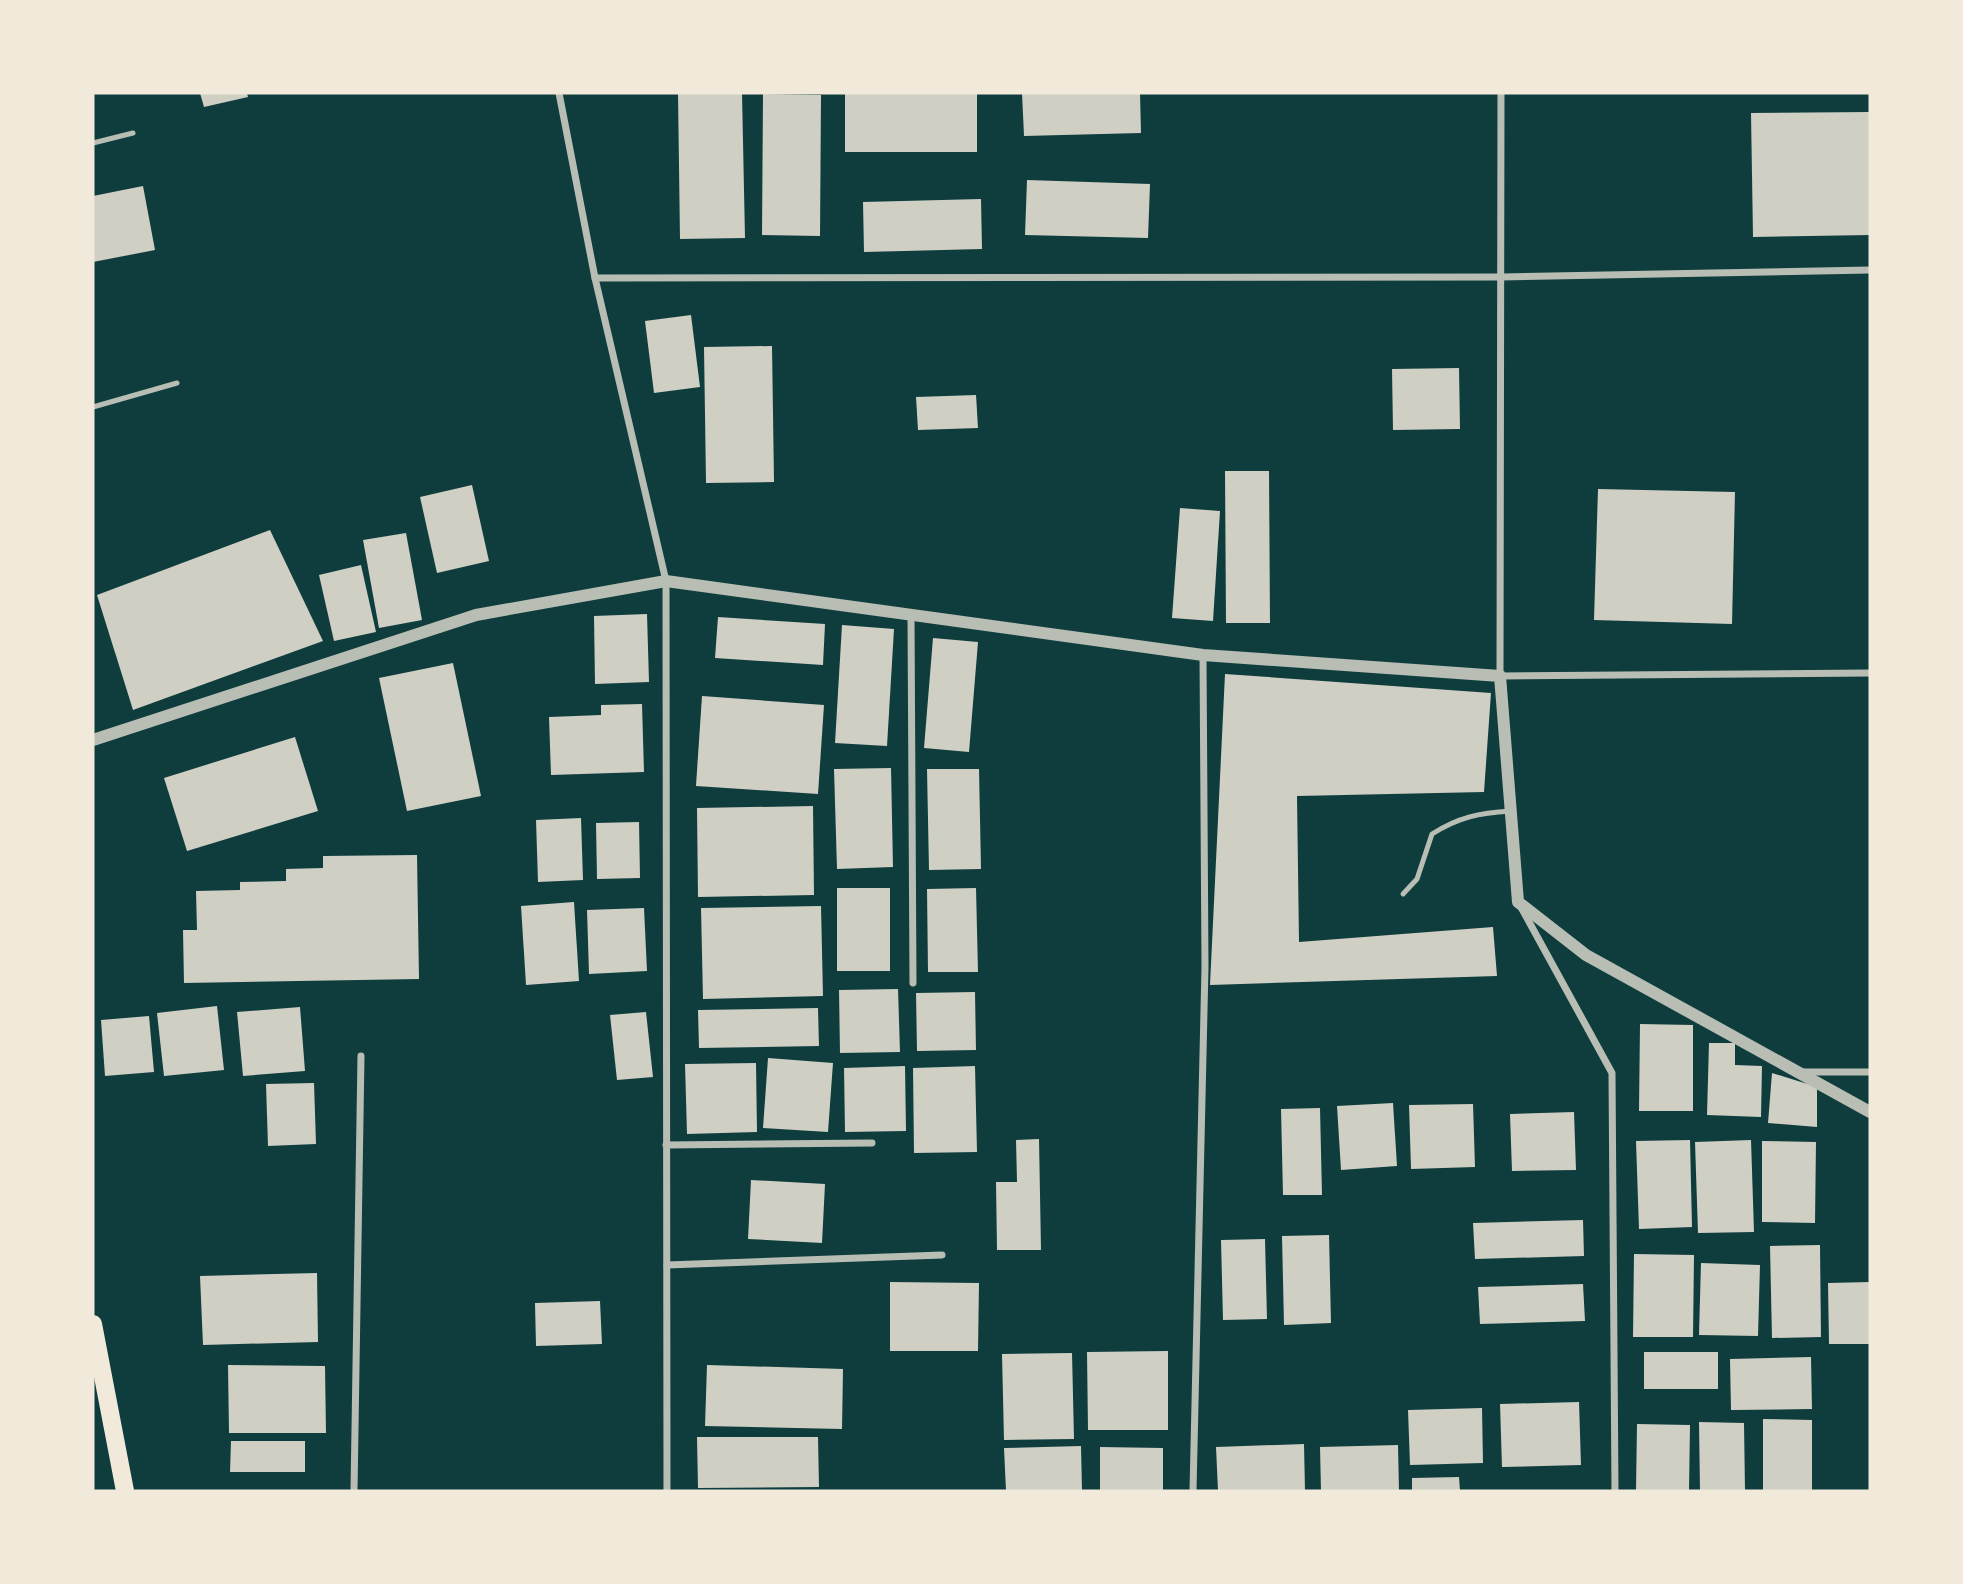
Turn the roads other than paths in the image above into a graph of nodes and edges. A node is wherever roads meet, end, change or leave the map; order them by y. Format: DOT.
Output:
graph roads {
  1 [pos="559,93"];
  2 [pos="1501,93"];
  3 [pos="133,133"];
  4 [pos="93,143"];
  5 [pos="1870,271"];
  6 [pos="1501,277"];
  7 [pos="595,278"];
  8 [pos="177,383"];
  9 [pos="93,407"];
  10 [pos="666,581"];
  11 [pos="911,615"];
  12 [pos="1203,655"];
  13 [pos="1870,673"];
  14 [pos="1500,676"];
  15 [pos="93,740"];
  16 [pos="1511,811"];
  17 [pos="1404,894"];
  18 [pos="1518,902"];
  19 [pos="913,983"];
  20 [pos="361,1056"];
  21 [pos="1802,1072"];
  22 [pos="1870,1072"];
  23 [pos="1870,1112"];
  24 [pos="872,1143"];
  25 [pos="666,1145"];
  26 [pos="942,1255"];
  27 [pos="667,1265"];
  28 [pos="93,1324"];
  29 [pos="125,1491"];
  30 [pos="354,1491"];
  31 [pos="667,1491"];
  32 [pos="1193,1491"];
  33 [pos="1615,1491"];
  1 -- 7 [label="street"];
  2 -- 6 [label="street"];
  3 -- 4 [label="lane"];
  5 -- 6 [label="street"];
  6 -- 7 [label="street"];
  6 -- 14 [label="street"];
  7 -- 10 [label="street"];
  8 -- 9 [label="lane"];
  10 -- 11 [label="street"];
  10 -- 15 [label="street"];
  10 -- 25 [label="street"];
  11 -- 12 [label="street"];
  11 -- 19 [label="street"];
  12 -- 14 [label="street"];
  12 -- 32 [label="street"];
  13 -- 14 [label="street"];
  14 -- 16 [label="street"];
  16 -- 17 [label="lane"];
  16 -- 18 [label="street"];
  18 -- 21 [label="street"];
  18 -- 33 [label="street"];
  20 -- 30 [label="street"];
  21 -- 22 [label="street"];
  21 -- 23 [label="street"];
  24 -- 25 [label="street"];
  25 -- 27 [label="street"];
  26 -- 27 [label="street"];
  27 -- 31 [label="street"];
  28 -- 29 [label="main road"];
}
